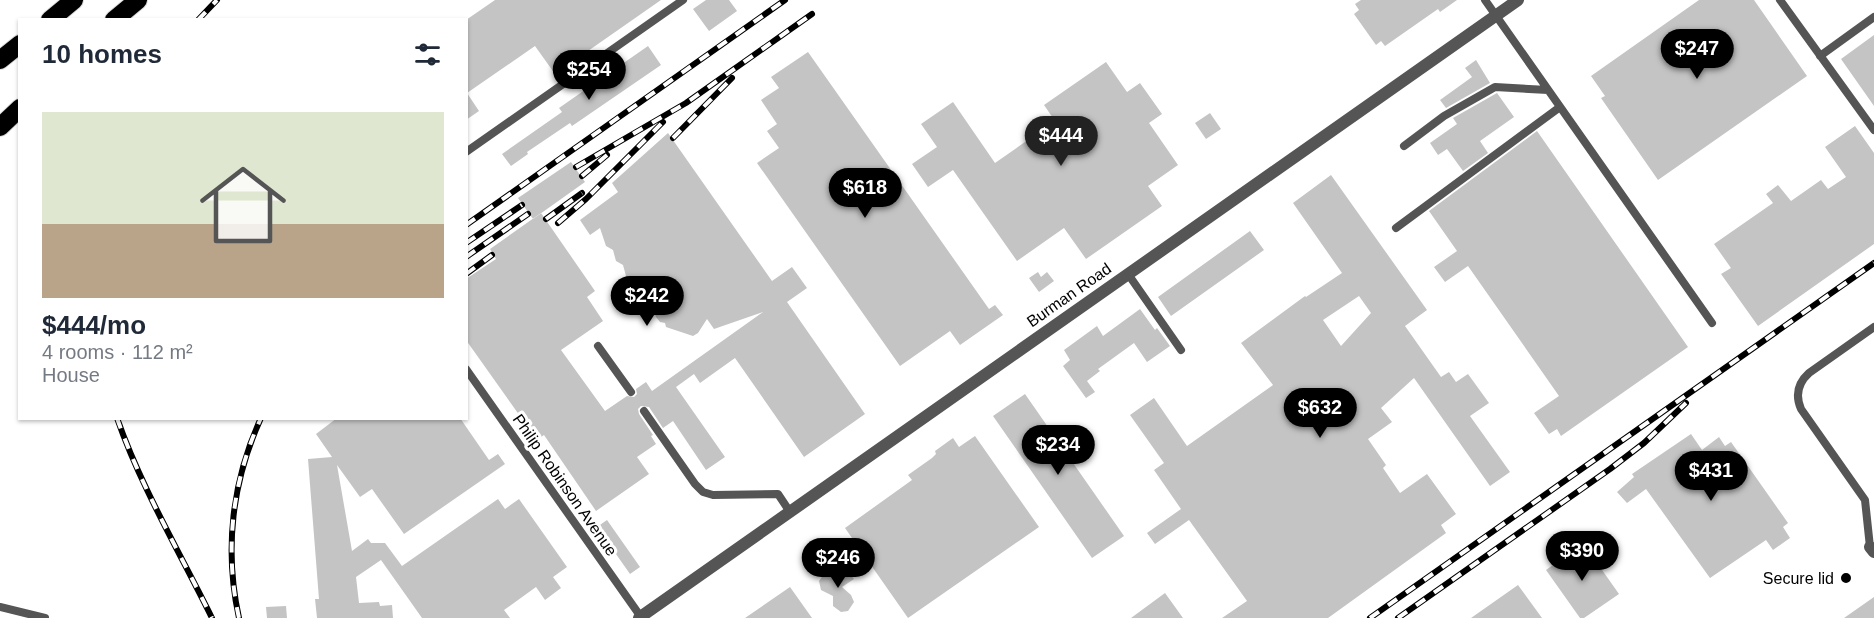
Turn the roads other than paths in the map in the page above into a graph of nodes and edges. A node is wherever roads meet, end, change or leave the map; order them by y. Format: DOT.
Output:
graph roads {
  1 [pos="74,0"];
  2 [pos="138,0"];
  3 [pos="683,0"];
  4 [pos="1485,0"];
  5 [pos="1518,0"];
  6 [pos="1780,0"];
  7 [pos="1496,15"];
  8 [pos="1874,17"];
  9 [pos="52,18"];
  10 [pos="116,18"];
  11 [pos="1820,56"];
  12 [pos="1548,90"];
  13 [pos="18,101"];
  14 [pos="1560,107"];
  15 [pos="18,110"];
  16 [pos="0,115"];
  17 [pos="0,127"];
  18 [pos="1874,130"];
  19 [pos="1404,146"];
  20 [pos="468,151"];
  21 [pos="1396,228"];
  22 [pos="1128,274"];
  23 [pos="1712,323"];
  24 [pos="1874,327"];
  25 [pos="598,346"];
  26 [pos="1181,350"];
  27 [pos="468,372"];
  28 [pos="631,392"];
  29 [pos="644,411"];
  30 [pos="790,512"];
  31 [pos="1872,549"];
  32 [pos="0,607"];
  33 [pos="31,616"];
  34 [pos="640,617"];
  35 [pos="45,618"];
  1 -- 9 [label="highway"];
  2 -- 10 [label="highway"];
  3 -- 20 [label="lane"];
  4 -- 7 [label="lane"];
  5 -- 7 [label="street, Burman Road"];
  6 -- 11 [label="lane"];
  7 -- 12 [label="lane"];
  7 -- 22 [label="street, Burman Road"];
  8 -- 11 [label="lane"];
  11 -- 18 [label="lane"];
  12 -- 14 [label="lane"];
  12 -- 19 [label="lane"];
  13 -- 16 [label="highway"];
  14 -- 21 [label="lane"];
  14 -- 23 [label="lane"];
  15 -- 17 [label="highway"];
  22 -- 26 [label="lane"];
  22 -- 30 [label="street, Burman Road"];
  24 -- 31 [label="lane"];
  25 -- 28 [label="lane"];
  27 -- 34 [label="lane, Philip Robinson Avenue"];
  29 -- 30 [label="lane"];
  30 -- 34 [label="street, Burman Road"];
  32 -- 33 [label="lane"];
  33 -- 35 [label="lane"];
}
